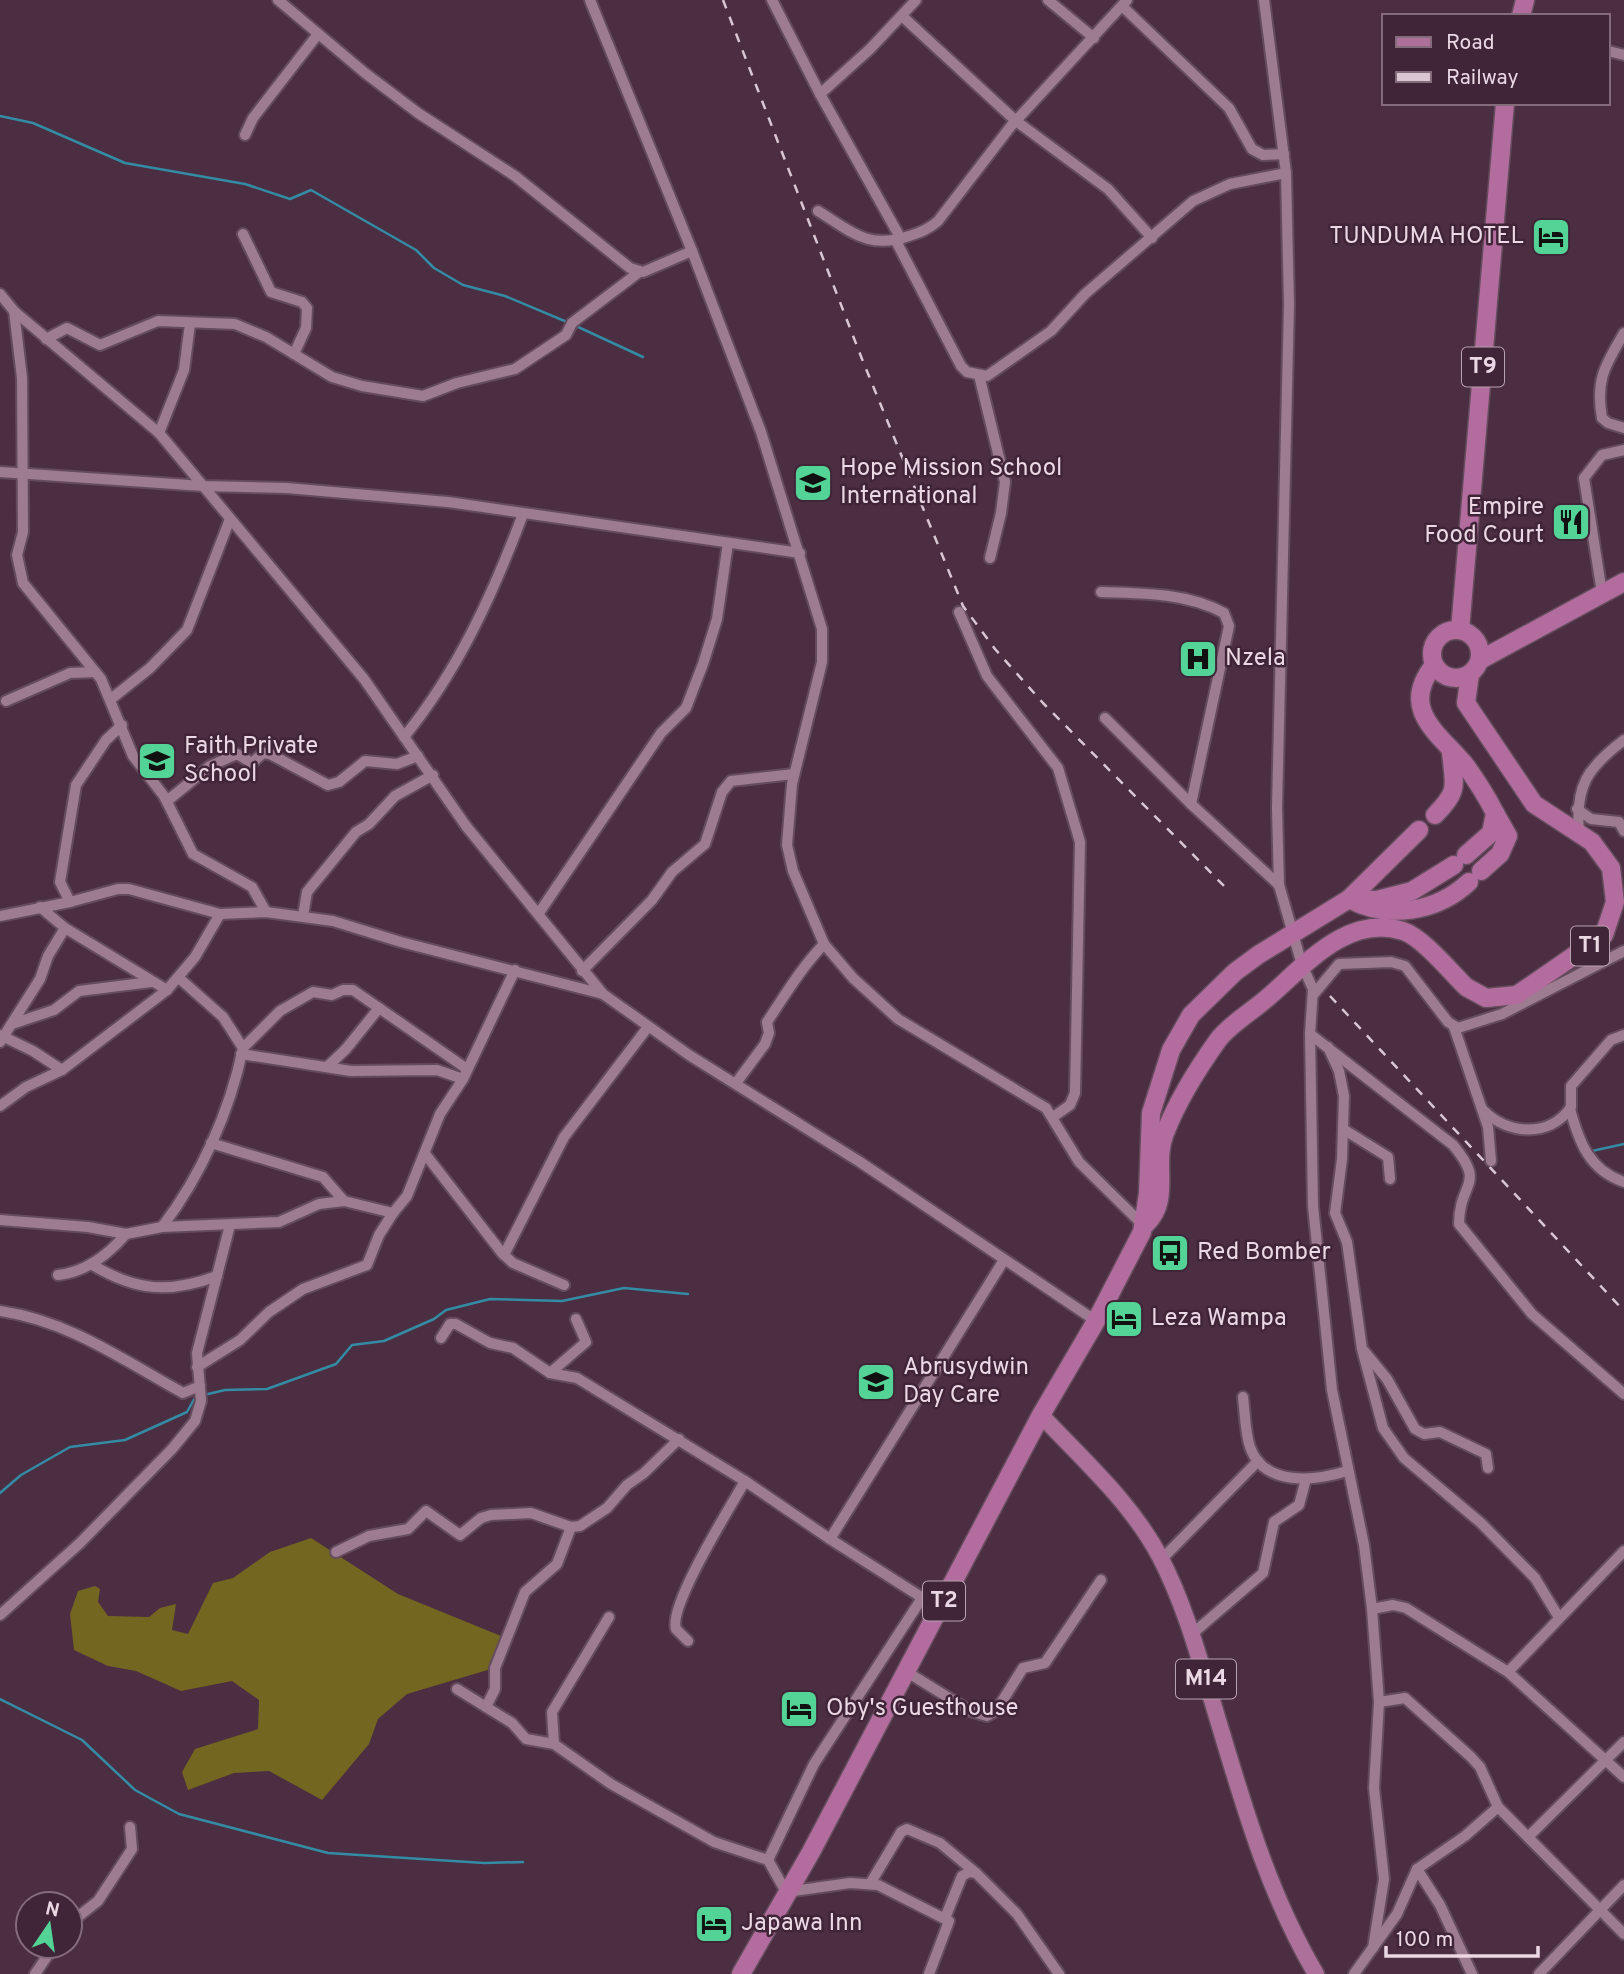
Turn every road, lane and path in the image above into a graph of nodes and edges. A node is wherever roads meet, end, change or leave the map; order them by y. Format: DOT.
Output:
graph roads {
  1 [pos="278,0"];
  2 [pos="590,0"];
  3 [pos="772,0"];
  4 [pos="916,0"];
  5 [pos="1048,0"];
  6 [pos="1264,0"];
  7 [pos="1125,3"];
  8 [pos="902,16"];
  9 [pos="318,34"];
  10 [pos="1094,38"];
  11 [pos="820,94"];
  12 [pos="1505,105"];
  13 [pos="1016,121"];
  14 [pos="246,135"];
  15 [pos="1284,154"];
  16 [pos="1286,173"];
  17 [pos="818,211"];
  18 [pos="243,234"];
  19 [pos="1152,238"];
  20 [pos="899,240"];
  21 [pos="692,251"];
  22 [pos="638,273"];
  23 [pos="0,294"];
  24 [pos="14,311"];
  25 [pos="190,324"];
  26 [pos="1624,333"];
  27 [pos="46,339"];
  28 [pos="1619,351"];
  29 [pos="294,354"];
  30 [pos="979,376"];
  31 [pos="1624,428"];
  32 [pos="159,433"];
  33 [pos="1624,450"];
  34 [pos="0,472"];
  35 [pos="22,473"];
  36 [pos="203,486"];
  37 [pos="523,514"];
  38 [pos="230,519"];
  39 [pos="729,543"];
  40 [pos="800,553"];
  41 [pos="990,558"];
  42 [pos="1624,582"];
  43 [pos="1101,592"];
  44 [pos="1602,593"];
  45 [pos="960,612"];
  46 [pos="1460,630"];
  47 [pos="1434,665"];
  48 [pos="1475,667"];
  49 [pos="95,672"];
  50 [pos="111,699"];
  51 [pos="6,701"];
  52 [pos="1105,718"];
  53 [pos="122,725"];
  54 [pos="404,737"];
  55 [pos="1624,740"];
  56 [pos="1451,752"];
  57 [pos="418,756"];
  58 [pos="794,774"];
  59 [pos="433,775"];
  60 [pos="167,801"];
  61 [pos="1191,804"];
  62 [pos="1577,809"];
  63 [pos="1495,813"];
  64 [pos="1435,815"];
  65 [pos="1419,830"];
  66 [pos="1624,831"];
  67 [pos="1579,833"];
  68 [pos="1279,885"];
  69 [pos="1349,899"];
  70 [pos="70,902"];
  71 [pos="40,907"];
  72 [pos="266,912"];
  73 [pos="220,914"];
  74 [pos="539,914"];
  75 [pos="0,916"];
  76 [pos="303,916"];
  77 [pos="65,928"];
  78 [pos="1292,933"];
  79 [pos="824,944"];
  80 [pos="1624,951"];
  81 [pos="1302,965"];
  82 [pos="515,970"];
  83 [pos="582,971"];
  84 [pos="179,978"];
  85 [pos="151,982"];
  86 [pos="167,990"];
  87 [pos="603,994"];
  88 [pos="1312,995"];
  89 [pos="379,1008"];
  90 [pos="12,1024"];
  91 [pos="648,1027"];
  92 [pos="1454,1027"];
  93 [pos="1310,1034"];
  94 [pos="1624,1035"];
  95 [pos="1,1038"];
  96 [pos="1328,1047"];
  97 [pos="242,1051"];
  98 [pos="327,1067"];
  99 [pos="62,1070"];
  100 [pos="465,1074"];
  101 [pos="736,1083"];
  102 [pos="0,1106"];
  103 [pos="1570,1109"];
  104 [pos="1483,1110"];
  105 [pos="1053,1117"];
  106 [pos="1343,1129"];
  107 [pos="211,1143"];
  108 [pos="426,1154"];
  109 [pos="1491,1161"];
  110 [pos="1390,1179"];
  111 [pos="1624,1182"];
  112 [pos="344,1201"];
  113 [pos="393,1213"];
  114 [pos="0,1220"];
  115 [pos="230,1225"];
  116 [pos="1144,1226"];
  117 [pos="162,1227"];
  118 [pos="126,1234"];
  119 [pos="504,1255"];
  120 [pos="1004,1260"];
  121 [pos="91,1264"];
  122 [pos="58,1275"];
  123 [pos="217,1276"];
  124 [pos="564,1285"];
  125 [pos="0,1311"];
  126 [pos="576,1319"];
  127 [pos="1096,1321"];
  128 [pos="442,1338"];
  129 [pos="1362,1349"];
  130 [pos="197,1367"];
  131 [pos="550,1373"];
  132 [pos="200,1386"];
  133 [pos="1624,1394"];
  134 [pos="1243,1398"];
  135 [pos="1041,1415"];
  136 [pos="679,1439"];
  137 [pos="1258,1461"];
  138 [pos="1488,1468"];
  139 [pos="1346,1471"];
  140 [pos="1306,1479"];
  141 [pos="746,1481"];
  142 [pos="571,1527"];
  143 [pos="830,1539"];
  144 [pos="1624,1551"];
  145 [pos="336,1552"];
  146 [pos="1161,1559"];
  147 [pos="1101,1580"];
  148 [pos="922,1598"];
  149 [pos="940,1608"];
  150 [pos="1372,1609"];
  151 [pos="0,1615"];
  152 [pos="1558,1616"];
  153 [pos="609,1617"];
  154 [pos="1192,1634"];
  155 [pos="688,1641"];
  156 [pos="907,1672"];
  157 [pos="1508,1672"];
  158 [pos="457,1689"];
  159 [pos="1379,1702"];
  160 [pos="486,1707"];
  161 [pos="1624,1742"];
  162 [pos="554,1744"];
  163 [pos="1605,1759"];
  164 [pos="1624,1777"];
  165 [pos="1498,1807"];
  166 [pos="130,1827"];
  167 [pos="1528,1836"];
  168 [pos="768,1860"];
  169 [pos="1417,1869"];
  170 [pos="976,1873"];
  171 [pos="870,1884"];
  172 [pos="1624,1885"];
  173 [pos="786,1892"];
  174 [pos="1601,1911"];
  175 [pos="84,1912"];
  176 [pos="945,1918"];
  177 [pos="1624,1934"];
  178 [pos="1373,1948"];
  179 [pos="741,1974"];
  180 [pos="929,1974"];
  181 [pos="1059,1974"];
  182 [pos="1316,1974"];
  183 [pos="1354,1974"];
  184 [pos="1472,1974"];
  185 [pos="1539,1974"];
  1 -- 9 [label="street"];
  2 -- 21 [label="street"];
  3 -- 11 [label="street"];
  4 -- 8 [label="street"];
  5 -- 10 [label="street"];
  6 -- 15 [label="street"];
  7 -- 10 [label="street"];
  7 -- 15 [label="street"];
  8 -- 11 [label="street"];
  8 -- 13 [label="street"];
  9 -- 14 [label="street"];
  9 -- 22 [label="street"];
  10 -- 13 [label="street"];
  11 -- 20 [label="street"];
  12 -- 46 [label="highway, T9"];
  13 -- 19 [label="street"];
  13 -- 20 [label="street"];
  15 -- 16 [label="street"];
  16 -- 19 [label="street"];
  16 -- 68 [label="street"];
  17 -- 20 [label="street"];
  18 -- 29 [label="street"];
  19 -- 30 [label="street"];
  20 -- 30 [label="street"];
  21 -- 22 [label="street"];
  21 -- 40 [label="street"];
  22 -- 29 [label="street"];
  23 -- 24 [label="street"];
  24 -- 27 [label="street"];
  24 -- 35 [label="street"];
  25 -- 27 [label="street"];
  25 -- 29 [label="street"];
  25 -- 32 [label="street"];
  26 -- 28 [label="street"];
  27 -- 32 [label="street"];
  28 -- 31 [label="street"];
  30 -- 41 [label="street"];
  32 -- 36 [label="street"];
  33 -- 44 [label="street"];
  34 -- 35 [label="street"];
  35 -- 36 [label="street"];
  35 -- 49 [label="street"];
  36 -- 37 [label="street"];
  36 -- 38 [label="street"];
  37 -- 39 [label="street"];
  37 -- 54 [label="street"];
  38 -- 50 [label="street"];
  38 -- 54 [label="street"];
  39 -- 40 [label="street"];
  39 -- 74 [label="street"];
  40 -- 58 [label="street"];
  42 -- 44 [label="highway"];
  43 -- 61 [label="street"];
  44 -- 48 [label="highway"];
  45 -- 105 [label="street"];
  46 -- 47 [label="highway"];
  46 -- 48 [label="highway"];
  47 -- 48 [label="highway"];
  47 -- 56 [label="highway"];
  48 -- 67 [label="highway, T1"];
  49 -- 50 [label="street"];
  49 -- 51 [label="street"];
  50 -- 53 [label="street"];
  52 -- 61 [label="street"];
  53 -- 60 [label="street"];
  53 -- 70 [label="street"];
  54 -- 57 [label="street"];
  55 -- 62 [label="street"];
  56 -- 63 [label="highway"];
  56 -- 64 [label="highway"];
  57 -- 59 [label="street"];
  57 -- 60 [label="street"];
  58 -- 79 [label="street"];
  58 -- 83 [label="street"];
  59 -- 74 [label="street"];
  59 -- 76 [label="street"];
  60 -- 72 [label="street"];
  61 -- 68 [label="street"];
  62 -- 66 [label="street"];
  62 -- 67 [label="street"];
  63 -- 69 [label="highway"];
  63 -- 69 [label="highway"];
  65 -- 69 [label="highway"];
  67 -- 81 [label="highway, T1"];
  68 -- 78 [label="street"];
  69 -- 78 [label="highway"];
  70 -- 71 [label="street"];
  70 -- 73 [label="street"];
  71 -- 75 [label="street"];
  71 -- 77 [label="street"];
  72 -- 73 [label="street"];
  72 -- 76 [label="street"];
  73 -- 84 [label="street"];
  74 -- 83 [label="street"];
  76 -- 82 [label="street"];
  77 -- 85 [label="street"];
  77 -- 90 [label="street"];
  78 -- 81 [label="street"];
  78 -- 116 [label="highway"];
  79 -- 101 [label="street"];
  79 -- 105 [label="street"];
  80 -- 92 [label="street"];
  81 -- 88 [label="street"];
  81 -- 116 [label="highway"];
  82 -- 87 [label="street"];
  82 -- 100 [label="street"];
  83 -- 87 [label="street"];
  84 -- 86 [label="street"];
  84 -- 97 [label="street"];
  85 -- 86 [label="street"];
  85 -- 90 [label="street"];
  86 -- 99 [label="street"];
  87 -- 91 [label="street"];
  88 -- 92 [label="street"];
  88 -- 93 [label="street"];
  89 -- 97 [label="street"];
  89 -- 98 [label="street"];
  89 -- 100 [label="street"];
  90 -- 95 [label="street"];
  91 -- 101 [label="street"];
  91 -- 119 [label="street"];
  92 -- 104 [label="street"];
  93 -- 96 [label="street"];
  93 -- 139 [label="street"];
  94 -- 103 [label="street"];
  95 -- 99 [label="street"];
  96 -- 106 [label="street"];
  96 -- 133 [label="street"];
  97 -- 98 [label="street"];
  97 -- 107 [label="street"];
  98 -- 100 [label="street"];
  99 -- 102 [label="street"];
  100 -- 108 [label="street"];
  101 -- 120 [label="street"];
  103 -- 104 [label="street"];
  103 -- 111 [label="street"];
  104 -- 109 [label="street"];
  105 -- 116 [label="street"];
  106 -- 110 [label="street"];
  106 -- 129 [label="street"];
  107 -- 112 [label="street"];
  107 -- 117 [label="street"];
  108 -- 113 [label="street"];
  108 -- 119 [label="street"];
  112 -- 113 [label="street"];
  112 -- 115 [label="street"];
  113 -- 130 [label="street"];
  114 -- 118 [label="street"];
  115 -- 117 [label="street"];
  115 -- 123 [label="street"];
  116 -- 127 [label="highway, T2"];
  117 -- 118 [label="street"];
  118 -- 121 [label="street"];
  119 -- 124 [label="street"];
  120 -- 127 [label="street"];
  120 -- 143 [label="street"];
  121 -- 122 [label="street"];
  121 -- 123 [label="street"];
  123 -- 130 [label="street"];
  125 -- 132 [label="street"];
  126 -- 131 [label="street"];
  127 -- 135 [label="highway, T2"];
  128 -- 131 [label="street"];
  129 -- 138 [label="street"];
  129 -- 152 [label="street"];
  130 -- 132 [label="street"];
  131 -- 136 [label="street"];
  132 -- 151 [label="street"];
  134 -- 137 [label="street"];
  135 -- 146 [label="main road, M14"];
  135 -- 149 [label="highway, T2"];
  136 -- 141 [label="street"];
  136 -- 142 [label="street"];
  137 -- 140 [label="street"];
  137 -- 146 [label="street"];
  139 -- 140 [label="street"];
  139 -- 150 [label="street"];
  140 -- 154 [label="street"];
  141 -- 143 [label="street"];
  141 -- 155 [label="street"];
  142 -- 145 [label="street"];
  142 -- 160 [label="street"];
  143 -- 148 [label="street"];
  144 -- 152 [label="street"];
  146 -- 154 [label="main road, M14"];
  147 -- 156 [label="street"];
  148 -- 149 [label="street"];
  148 -- 168 [label="street"];
  149 -- 156 [label="highway, T2"];
  150 -- 157 [label="street"];
  150 -- 159 [label="street"];
  152 -- 157 [label="street"];
  153 -- 162 [label="street"];
  154 -- 182 [label="main road, M14"];
  156 -- 173 [label="highway, T2"];
  157 -- 163 [label="street"];
  158 -- 160 [label="street"];
  159 -- 165 [label="street"];
  159 -- 178 [label="street"];
  160 -- 162 [label="street"];
  161 -- 163 [label="street"];
  162 -- 168 [label="street"];
  163 -- 164 [label="street"];
  163 -- 167 [label="street"];
  165 -- 167 [label="street"];
  165 -- 169 [label="street"];
  166 -- 175 [label="street"];
  167 -- 174 [label="street"];
  168 -- 173 [label="street"];
  169 -- 178 [label="street"];
  169 -- 184 [label="street"];
  170 -- 171 [label="street"];
  170 -- 176 [label="street"];
  170 -- 181 [label="street"];
  171 -- 173 [label="street"];
  171 -- 176 [label="street"];
  172 -- 174 [label="street"];
  173 -- 179 [label="highway, T2"];
  174 -- 177 [label="street"];
  174 -- 185 [label="street"];
  176 -- 180 [label="street"];
  178 -- 183 [label="street"];
}
